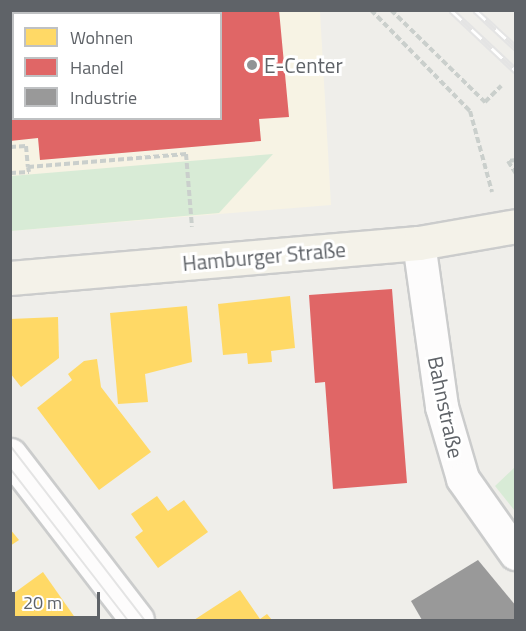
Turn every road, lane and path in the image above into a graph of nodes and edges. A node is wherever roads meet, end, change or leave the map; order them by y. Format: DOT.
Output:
graph roads {
  1 [pos="371,10"];
  2 [pos="391,10"];
  3 [pos="501,86"];
  4 [pos="10,147"];
  5 [pos="516,160"];
  6 [pos="28,167"];
  7 [pos="10,173"];
  8 [pos="516,174"];
  9 [pos="492,192"];
  10 [pos="516,226"];
  11 [pos="192,227"];
  12 [pos="419,243"];
  13 [pos="10,278"];
  14 [pos="10,455"];
  15 [pos="516,554"];
  16 [pos="137,621"];
  1 -- 9 [label="path"];
  2 -- 3 [label="path"];
  4 -- 6 [label="path"];
  5 -- 8 [label="path"];
  6 -- 7 [label="path"];
  6 -- 11 [label="path"];
  10 -- 12 [label="main road, Hamburger Straße"];
  12 -- 13 [label="main road, Hamburger Straße"];
  12 -- 15 [label="street, Bahnstraße"];
  14 -- 16 [label="main road"];
}
